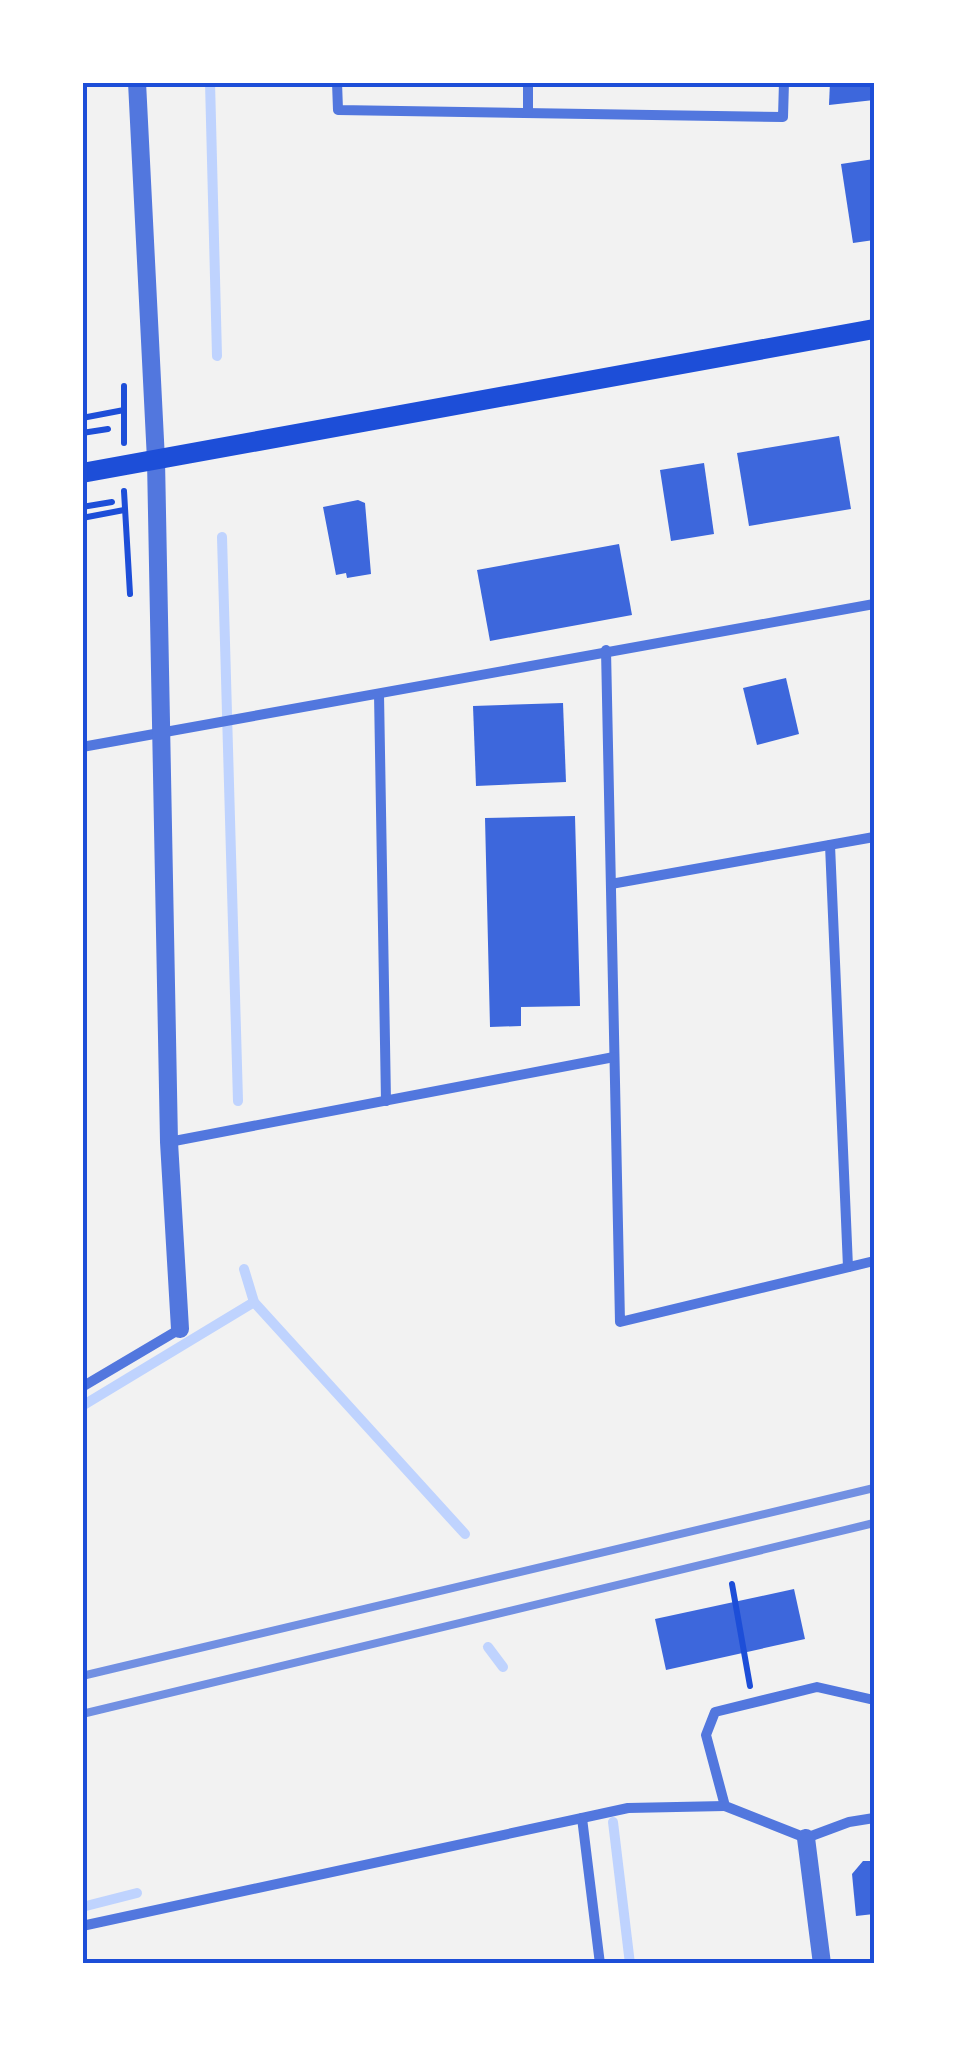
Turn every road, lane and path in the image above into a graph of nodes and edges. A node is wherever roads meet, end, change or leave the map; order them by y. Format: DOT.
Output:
graph roads {
  1 [pos="137,82"];
  2 [pos="337,82"];
  3 [pos="528,82"];
  4 [pos="784,82"];
  5 [pos="528,111"];
  6 [pos="874,329"];
  7 [pos="124,410"];
  8 [pos="82,418"];
  9 [pos="108,429"];
  10 [pos="82,434"];
  11 [pos="156,460"];
  12 [pos="82,473"];
  13 [pos="112,502"];
  14 [pos="82,507"];
  15 [pos="82,518"];
  16 [pos="130,594"];
  17 [pos="874,604"];
  18 [pos="606,650"];
  19 [pos="378,694"];
  20 [pos="159,734"];
  21 [pos="82,746"];
  22 [pos="874,837"];
  23 [pos="830,845"];
  24 [pos="611,884"];
  25 [pos="614,1057"];
  26 [pos="386,1101"];
  27 [pos="169,1142"];
  28 [pos="874,1261"];
  29 [pos="848,1268"];
  30 [pos="180,1329"];
  31 [pos="82,1387"];
  32 [pos="732,1584"];
  33 [pos="874,1700"];
  34 [pos="751,1702"];
  35 [pos="724,1806"];
  36 [pos="582,1818"];
  37 [pos="874,1818"];
  38 [pos="806,1838"];
  39 [pos="82,1926"];
  40 [pos="600,1964"];
  41 [pos="822,1964"];
  1 -- 11 [label="street"];
  2 -- 5 [label="street"];
  3 -- 5 [label="street"];
  4 -- 5 [label="street"];
  6 -- 11 [label="main road"];
  7 -- 8 [label="path"];
  9 -- 10 [label="path"];
  11 -- 12 [label="main road"];
  11 -- 20 [label="street"];
  13 -- 14 [label="path"];
  15 -- 16 [label="path"];
  17 -- 18 [label="street"];
  18 -- 19 [label="street"];
  18 -- 24 [label="street"];
  19 -- 20 [label="street"];
  19 -- 26 [label="street"];
  20 -- 21 [label="street"];
  20 -- 27 [label="street"];
  22 -- 23 [label="street"];
  23 -- 24 [label="street"];
  23 -- 29 [label="street"];
  24 -- 25 [label="street"];
  25 -- 26 [label="street"];
  25 -- 29 [label="street"];
  26 -- 27 [label="street"];
  27 -- 30 [label="street"];
  28 -- 29 [label="street"];
  30 -- 31 [label="street"];
  32 -- 34 [label="path"];
  33 -- 34 [label="street"];
  34 -- 35 [label="street"];
  35 -- 36 [label="street"];
  35 -- 38 [label="street"];
  36 -- 39 [label="street"];
  36 -- 40 [label="street"];
  37 -- 38 [label="street"];
  38 -- 41 [label="street"];
}
